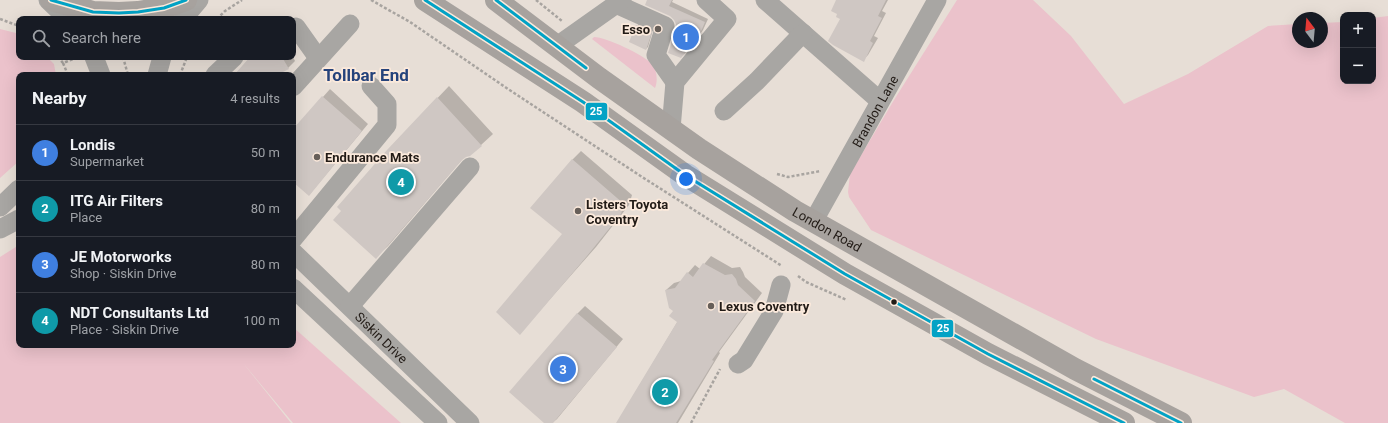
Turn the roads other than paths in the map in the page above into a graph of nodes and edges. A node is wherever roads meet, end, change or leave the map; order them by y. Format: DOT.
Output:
graph roads {
  1 [pos="50,0"];
  2 [pos="186,0"];
  3 [pos="199,0"];
  4 [pos="425,0"];
  5 [pos="496,0"];
  6 [pos="706,0"];
  7 [pos="765,0"];
  8 [pos="937,0"];
  9 [pos="619,2"];
  10 [pos="65,16"];
  11 [pos="186,16"];
  12 [pos="350,24"];
  13 [pos="296,27"];
  14 [pos="803,33"];
  15 [pos="557,46"];
  16 [pos="318,58"];
  17 [pos="95,60"];
  18 [pos="161,60"];
  19 [pos="231,60"];
  20 [pos="100,72"];
  21 [pos="158,72"];
  22 [pos="218,72"];
  23 [pos="675,82"];
  24 [pos="296,84"];
  25 [pos="371,86"];
  26 [pos="880,101"];
  27 [pos="724,111"];
  28 [pos="671,129"];
  29 [pos="470,167"];
  30 [pos="16,192"];
  31 [pos="16,203"];
  32 [pos="0,207"];
  33 [pos="0,213"];
  34 [pos="16,221"];
  35 [pos="813,222"];
  36 [pos="0,229"];
  37 [pos="296,235"];
  38 [pos="296,255"];
  39 [pos="787,276"];
  40 [pos="296,291"];
  41 [pos="350,306"];
  42 [pos="738,364"];
  43 [pos="438,423"];
  44 [pos="470,423"];
  45 [pos="1124,423"];
  46 [pos="1181,423"];
  1 -- 2 [label="highway"];
  1 -- 10 [label="street"];
  3 -- 11 [label="street"];
  4 -- 45 [label="highway, London Road"];
  5 -- 15 [label="highway, London Road"];
  6 -- 23 [label="street"];
  7 -- 14 [label="street"];
  8 -- 26 [label="street, Brandon Lane"];
  9 -- 15 [label="street"];
  9 -- 23 [label="street"];
  12 -- 16 [label="street"];
  13 -- 16 [label="street"];
  14 -- 26 [label="street"];
  14 -- 27 [label="street"];
  15 -- 28 [label="highway, London Road"];
  16 -- 24 [label="street"];
  17 -- 20 [label="street"];
  18 -- 21 [label="street"];
  19 -- 22 [label="street"];
  23 -- 28 [label="street"];
  25 -- 37 [label="street"];
  26 -- 35 [label="street, Brandon Lane"];
  28 -- 35 [label="highway, London Road"];
  29 -- 41 [label="street"];
  30 -- 32 [label="street"];
  31 -- 33 [label="street"];
  34 -- 36 [label="street"];
  35 -- 46 [label="highway, London Road"];
  38 -- 41 [label="street, Siskin Drive"];
  39 -- 42 [label="street"];
  40 -- 43 [label="street, Siskin Drive"];
  41 -- 44 [label="street, Siskin Drive"];
}
